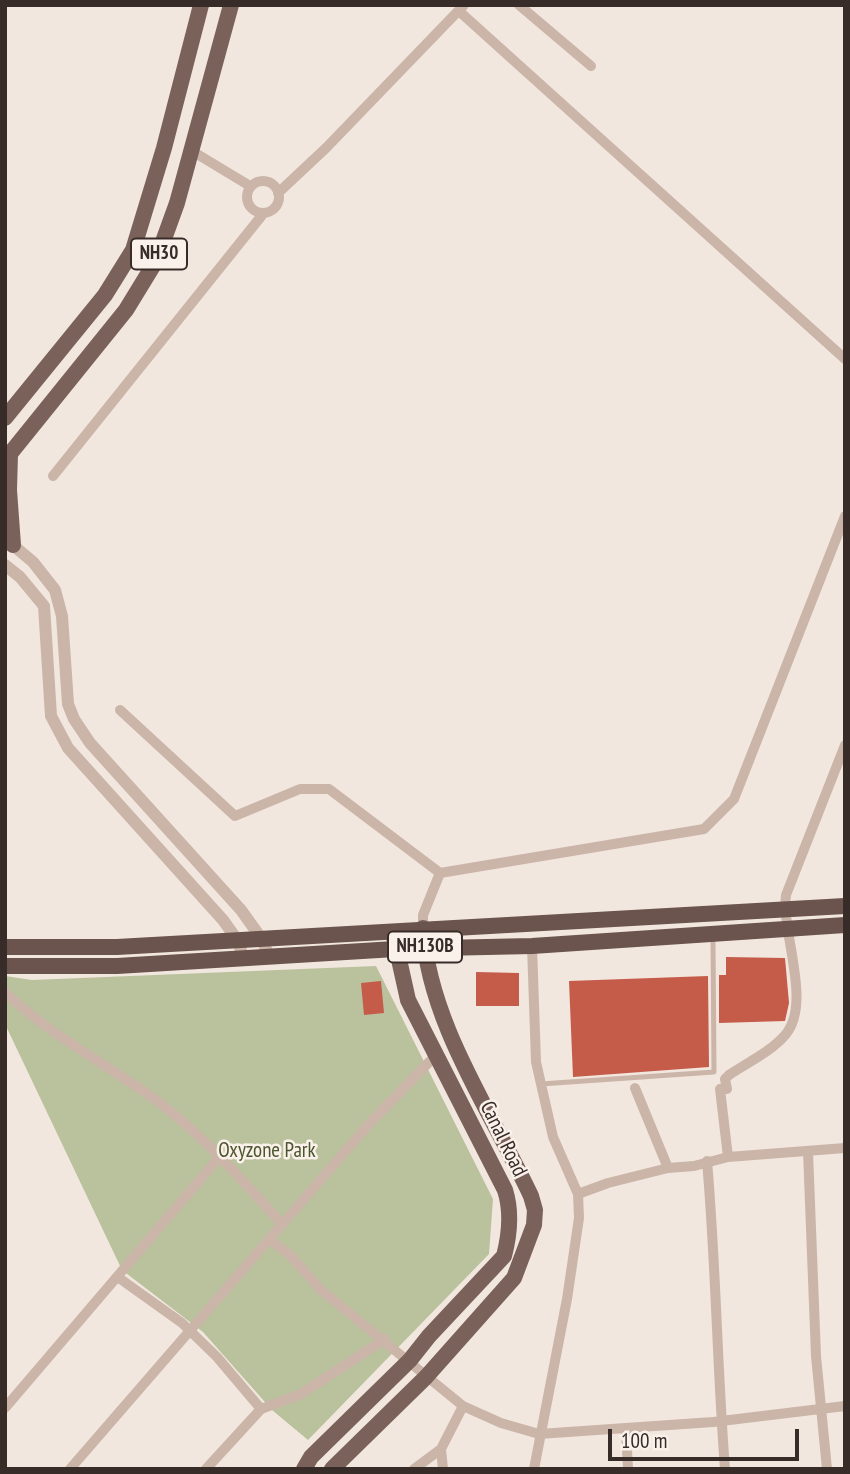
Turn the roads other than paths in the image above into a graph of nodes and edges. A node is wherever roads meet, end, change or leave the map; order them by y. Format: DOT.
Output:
graph roads {
  1 [pos="231,5"];
  2 [pos="519,5"];
  3 [pos="196,8"];
  4 [pos="462,9"];
  5 [pos="591,66"];
  6 [pos="192,151"];
  7 [pos="250,186"];
  8 [pos="278,192"];
  9 [pos="263,214"];
  10 [pos="845,359"];
  11 [pos="5,418"];
  12 [pos="8,457"];
  13 [pos="53,476"];
  14 [pos="845,516"];
  15 [pos="9,542"];
  16 [pos="5,565"];
  17 [pos="120,709"];
  18 [pos="845,745"];
  19 [pos="440,873"];
  20 [pos="845,906"];
  21 [pos="784,910"];
  22 [pos="845,925"];
  23 [pos="423,928"];
  24 [pos="788,928"];
  25 [pos="393,930"];
  26 [pos="713,933"];
  27 [pos="261,938"];
  28 [pos="238,941"];
  29 [pos="532,946"];
  30 [pos="5,947"];
  31 [pos="424,947"];
  32 [pos="395,949"];
  33 [pos="270,958"];
  34 [pos="244,960"];
  35 [pos="5,965"];
  36 [pos="5,992"];
  37 [pos="435,1056"];
  38 [pos="541,1084"];
  39 [pos="635,1088"];
  40 [pos="845,1148"];
  41 [pos="808,1152"];
  42 [pos="221,1155"];
  43 [pos="728,1157"];
  44 [pos="706,1161"];
  45 [pos="668,1168"];
  46 [pos="578,1194"];
  47 [pos="282,1224"];
  48 [pos="269,1239"];
  49 [pos="119,1278"];
  50 [pos="191,1332"];
  51 [pos="385,1339"];
  52 [pos="410,1360"];
  53 [pos="426,1377"];
  54 [pos="463,1406"];
  55 [pos="845,1406"];
  56 [pos="5,1408"];
  57 [pos="261,1409"];
  58 [pos="820,1409"];
  59 [pos="721,1421"];
  60 [pos="626,1429"];
  61 [pos="539,1434"];
  62 [pos="441,1449"];
  63 [pos="71,1469"];
  64 [pos="206,1469"];
  65 [pos="304,1469"];
  66 [pos="332,1469"];
  67 [pos="414,1469"];
  68 [pos="443,1469"];
  69 [pos="534,1469"];
  70 [pos="628,1469"];
  71 [pos="725,1469"];
  72 [pos="827,1469"];
  1 -- 6 [label="main road, NH30"];
  2 -- 5 [label="street"];
  3 -- 11 [label="main road, NH30"];
  4 -- 8 [label="street"];
  4 -- 10 [label="street"];
  6 -- 7 [label="street"];
  6 -- 12 [label="main road, NH30"];
  7 -- 8 [label="street"];
  7 -- 9 [label="street"];
  8 -- 9 [label="street"];
  9 -- 13 [label="street"];
  12 -- 15 [label="main road"];
  14 -- 19 [label="street"];
  15 -- 27 [label="street"];
  16 -- 28 [label="street"];
  17 -- 19 [label="street"];
  18 -- 21 [label="street"];
  19 -- 23 [label="street"];
  20 -- 21 [label="highway, NH130B"];
  21 -- 23 [label="highway, NH130B"];
  21 -- 24 [label="street"];
  22 -- 24 [label="highway, NH130B"];
  23 -- 25 [label="highway, NH130B"];
  23 -- 31 [label="main road, Canal Road"];
  24 -- 26 [label="highway, NH130B"];
  24 -- 43 [label="street"];
  25 -- 27 [label="highway, NH130B"];
  25 -- 32 [label="main road, Canal Road"];
  26 -- 29 [label="highway, NH130B"];
  26 -- 38 [label="lane"];
  27 -- 28 [label="highway, NH130B"];
  27 -- 33 [label="street"];
  28 -- 30 [label="highway, NH130B"];
  28 -- 34 [label="street"];
  29 -- 31 [label="highway, NH130B"];
  29 -- 38 [label="street"];
  31 -- 32 [label="highway, NH130B"];
  31 -- 53 [label="main road, Canal Road"];
  32 -- 33 [label="highway, NH130B"];
  32 -- 37 [label="main road, Canal Road"];
  33 -- 34 [label="highway, NH130B"];
  34 -- 35 [label="highway, NH130B"];
  36 -- 42 [label="street"];
  37 -- 47 [label="street"];
  37 -- 52 [label="main road, Canal Road"];
  38 -- 46 [label="street"];
  39 -- 45 [label="street"];
  40 -- 41 [label="street"];
  41 -- 43 [label="street"];
  41 -- 58 [label="street"];
  42 -- 47 [label="street"];
  42 -- 49 [label="street"];
  43 -- 44 [label="street"];
  44 -- 45 [label="street"];
  44 -- 59 [label="street"];
  45 -- 46 [label="street"];
  46 -- 61 [label="street"];
  47 -- 48 [label="street"];
  48 -- 50 [label="street"];
  48 -- 51 [label="street"];
  49 -- 50 [label="street"];
  49 -- 56 [label="street"];
  50 -- 57 [label="street"];
  50 -- 63 [label="street"];
  51 -- 52 [label="street"];
  51 -- 57 [label="street"];
  52 -- 53 [label="street"];
  52 -- 65 [label="main road, Canal Road"];
  53 -- 54 [label="street"];
  53 -- 66 [label="main road, Canal Road"];
  54 -- 61 [label="street"];
  54 -- 62 [label="street"];
  55 -- 58 [label="street"];
  57 -- 64 [label="street"];
  58 -- 59 [label="street"];
  58 -- 72 [label="street"];
  59 -- 60 [label="street"];
  59 -- 71 [label="street"];
  60 -- 61 [label="street"];
  60 -- 70 [label="street"];
  61 -- 69 [label="street"];
  62 -- 67 [label="street"];
  62 -- 68 [label="street"];
}
